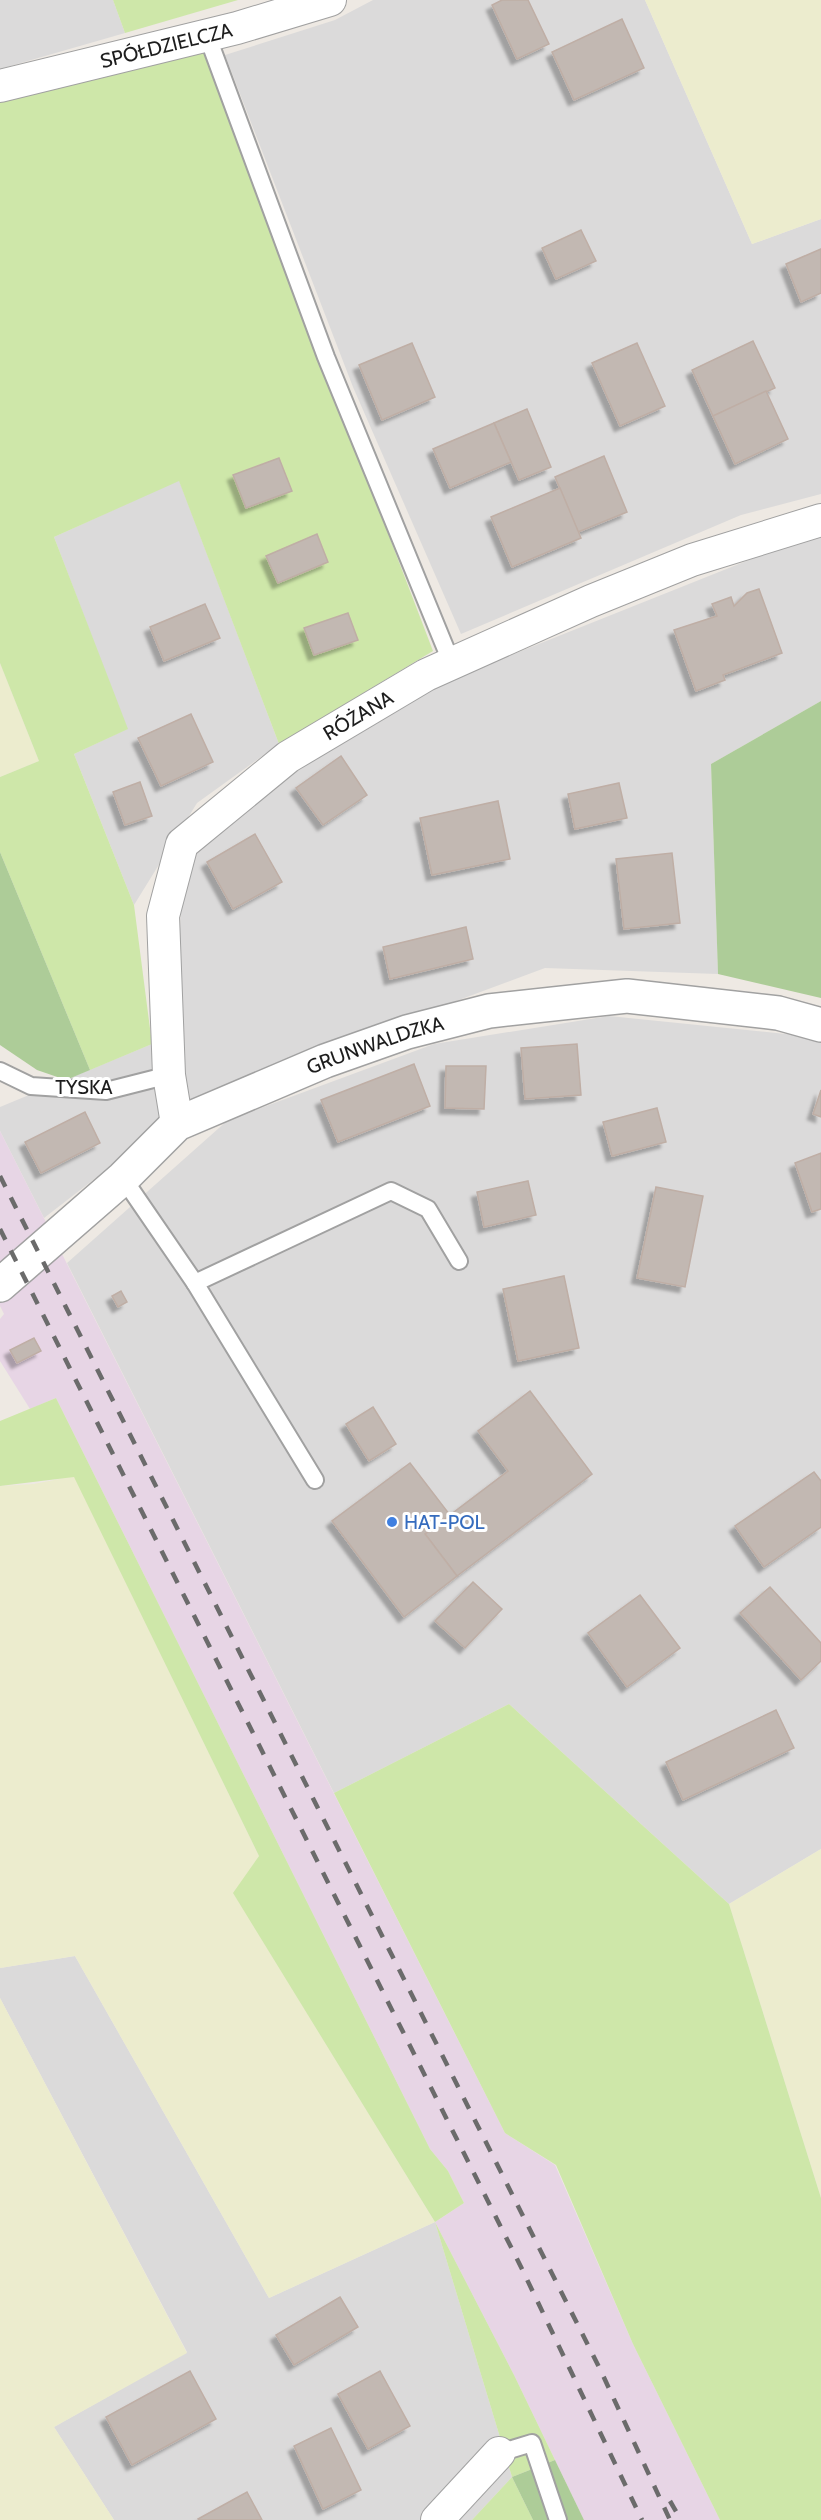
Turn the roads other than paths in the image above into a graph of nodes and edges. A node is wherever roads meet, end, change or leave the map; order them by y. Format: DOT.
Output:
graph roads {
  1 [pos="330,0"];
  2 [pos="292,5"];
  3 [pos="207,35"];
  4 [pos="0,86"];
  5 [pos="821,520"];
  6 [pos="452,664"];
  7 [pos="821,1025"];
  8 [pos="0,1071"];
  9 [pos="169,1075"];
  10 [pos="177,1124"];
  11 [pos="123,1178"];
  12 [pos="459,1261"];
  13 [pos="195,1283"];
  14 [pos="0,1285"];
  15 [pos="315,1480"];
  16 [pos="500,2453"];
  17 [pos="437,2520"];
  18 [pos="558,2520"];
  1 -- 2 [label="street, SPÓŁDZIELCZA"];
  2 -- 3 [label="street, SPÓŁDZIELCZA"];
  3 -- 4 [label="street, SPÓŁDZIELCZA"];
  3 -- 6 [label="lane"];
  5 -- 6 [label="street, RÓŻANA"];
  6 -- 9 [label="street, RÓŻANA"];
  7 -- 10 [label="street, GRUNWALDZKA"];
  8 -- 9 [label="lane, TYSKA"];
  9 -- 10 [label="street, RÓŻANA"];
  10 -- 11 [label="street, GRUNWALDZKA"];
  11 -- 13 [label="lane"];
  11 -- 14 [label="street, GRUNWALDZKA"];
  12 -- 13 [label="lane"];
  13 -- 15 [label="lane"];
  16 -- 17 [label="street"];
  16 -- 18 [label="lane"];
}
